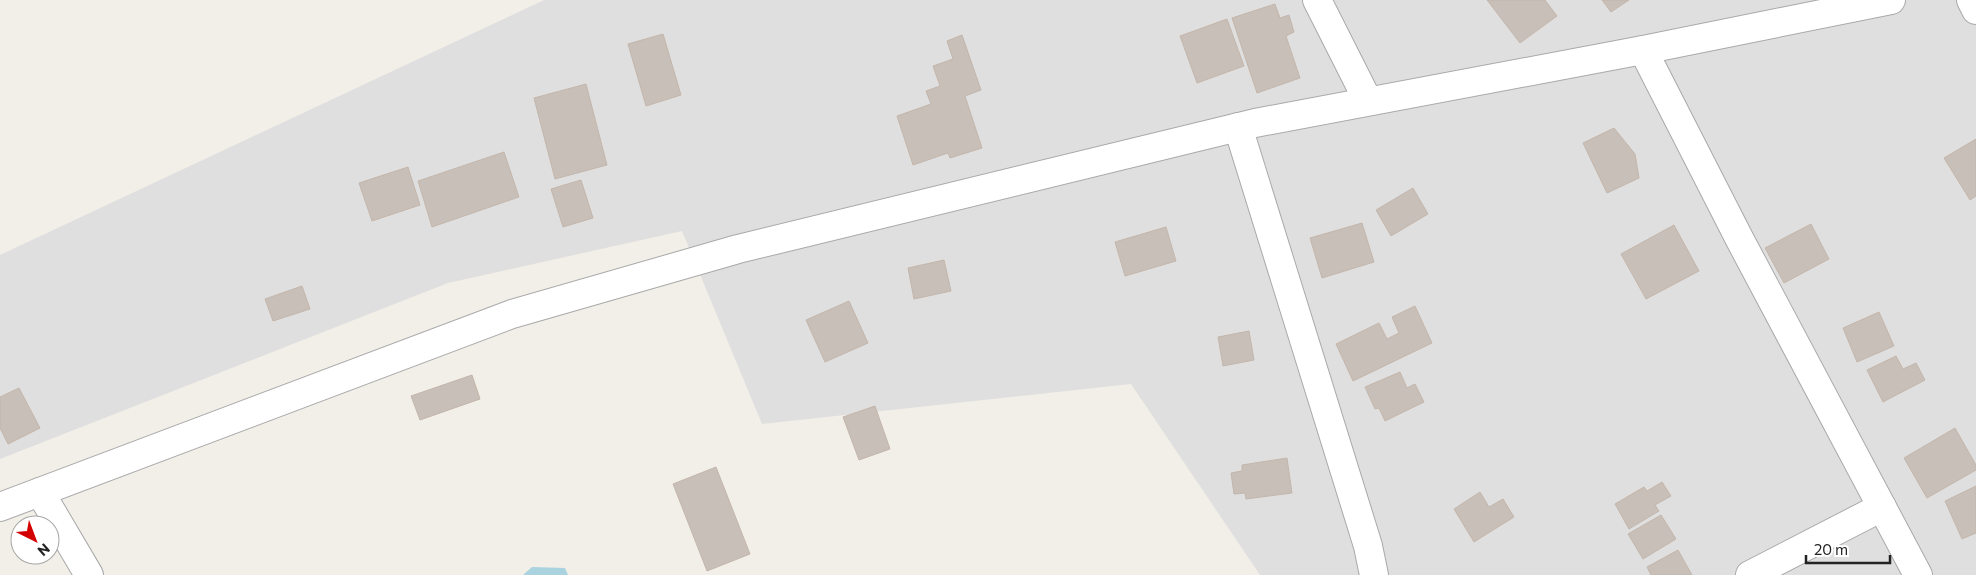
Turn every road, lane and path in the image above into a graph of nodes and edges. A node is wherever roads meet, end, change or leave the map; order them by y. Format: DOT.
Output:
graph roads {
  1 [pos="1318,0"];
  2 [pos="1891,0"];
  3 [pos="1971,0"];
  4 [pos="1976,10"];
  5 [pos="1643,50"];
  6 [pos="1368,101"];
  7 [pos="1238,126"];
  8 [pos="40,492"];
  9 [pos="0,507"];
  10 [pos="1882,507"];
  11 [pos="89,575"];
  12 [pos="1374,575"];
  13 [pos="1750,575"];
  14 [pos="1918,575"];
  1 -- 6 [label="street"];
  2 -- 5 [label="street"];
  3 -- 4 [label="street"];
  5 -- 6 [label="street"];
  5 -- 10 [label="street"];
  6 -- 7 [label="street"];
  7 -- 8 [label="street"];
  7 -- 12 [label="street"];
  8 -- 9 [label="street"];
  8 -- 11 [label="street"];
  10 -- 13 [label="street"];
  10 -- 14 [label="street"];
}
